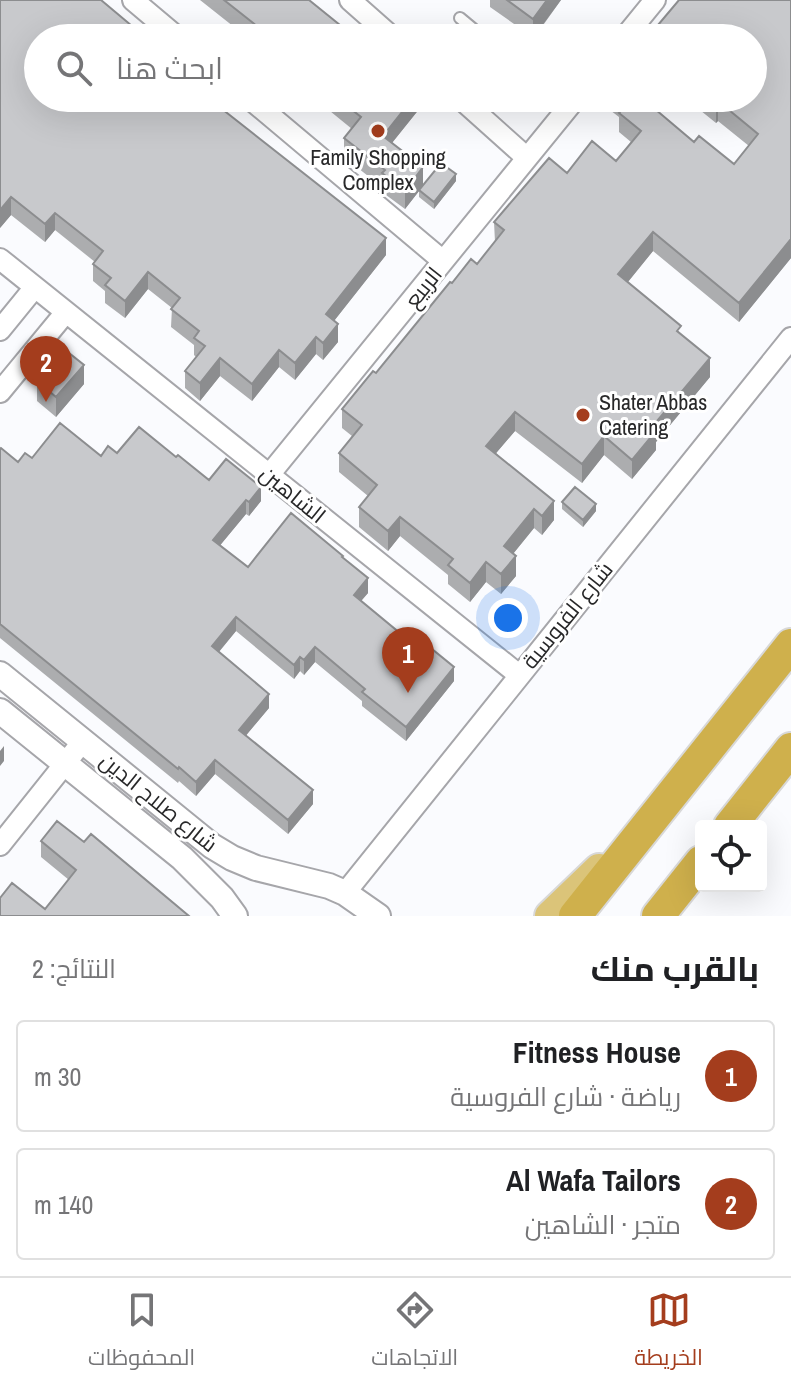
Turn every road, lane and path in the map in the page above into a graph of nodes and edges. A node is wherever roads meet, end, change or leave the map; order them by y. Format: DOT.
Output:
graph roads {
  1 [pos="133,0"];
  2 [pos="350,0"];
  3 [pos="655,0"];
  4 [pos="460,18"];
  5 [pos="161,24"];
  6 [pos="377,24"];
  7 [pos="467,24"];
  8 [pos="635,24"];
  9 [pos="266,112"];
  10 [pos="476,112"];
  11 [pos="565,112"];
  12 [pos="527,158"];
  13 [pos="0,259"];
  14 [pos="443,261"];
  15 [pos="35,287"];
  16 [pos="66,312"];
  17 [pos="0,330"];
  18 [pos="791,338"];
  19 [pos="0,392"];
  20 [pos="269,475"];
  21 [pos="791,645"];
  22 [pos="0,674"];
  23 [pos="519,675"];
  24 [pos="0,711"];
  25 [pos="83,741"];
  26 [pos="791,749"];
  27 [pos="66,763"];
  28 [pos="663,806"];
  29 [pos="735,820"];
  30 [pos="0,845"];
  31 [pos="244,863"];
  32 [pos="695,870"];
  33 [pos="345,893"];
  34 [pos="229,907"];
  35 [pos="378,916"];
  36 [pos="550,916"];
  37 [pos="575,916"];
  38 [pos="658,916"];
  1 -- 5 [label="street"];
  2 -- 6 [label="street"];
  3 -- 8 [label="street"];
  4 -- 7 [label="lane"];
  9 -- 14 [label="street"];
  10 -- 12 [label="street"];
  11 -- 12 [label="street, الربيع"];
  12 -- 14 [label="street, الربيع"];
  13 -- 15 [label="street, الشاهين"];
  14 -- 20 [label="street, الربيع"];
  15 -- 16 [label="street, الشاهين"];
  15 -- 17 [label="street"];
  16 -- 19 [label="street"];
  16 -- 20 [label="street, الشاهين"];
  18 -- 23 [label="street, شارع الفروسية"];
  20 -- 23 [label="street, الشاهين"];
  21 -- 28 [label="highway"];
  22 -- 25 [label="street, شارع صلاح الدين"];
  23 -- 33 [label="street, شارع الفروسية"];
  24 -- 27 [label="street, شارع صلاح الدين"];
  25 -- 27 [label="street"];
  25 -- 31 [label="street, شارع صلاح الدين"];
  26 -- 29 [label="highway"];
  27 -- 30 [label="street"];
  27 -- 34 [label="street, شارع صلاح الدين"];
  28 -- 36 [label="main road"];
  28 -- 37 [label="highway"];
  31 -- 33 [label="street, شارع صلاح الدين"];
  31 -- 34 [label="street"];
  32 -- 38 [label="highway"];
  33 -- 35 [label="street, شارع صلاح الدين"];
}
